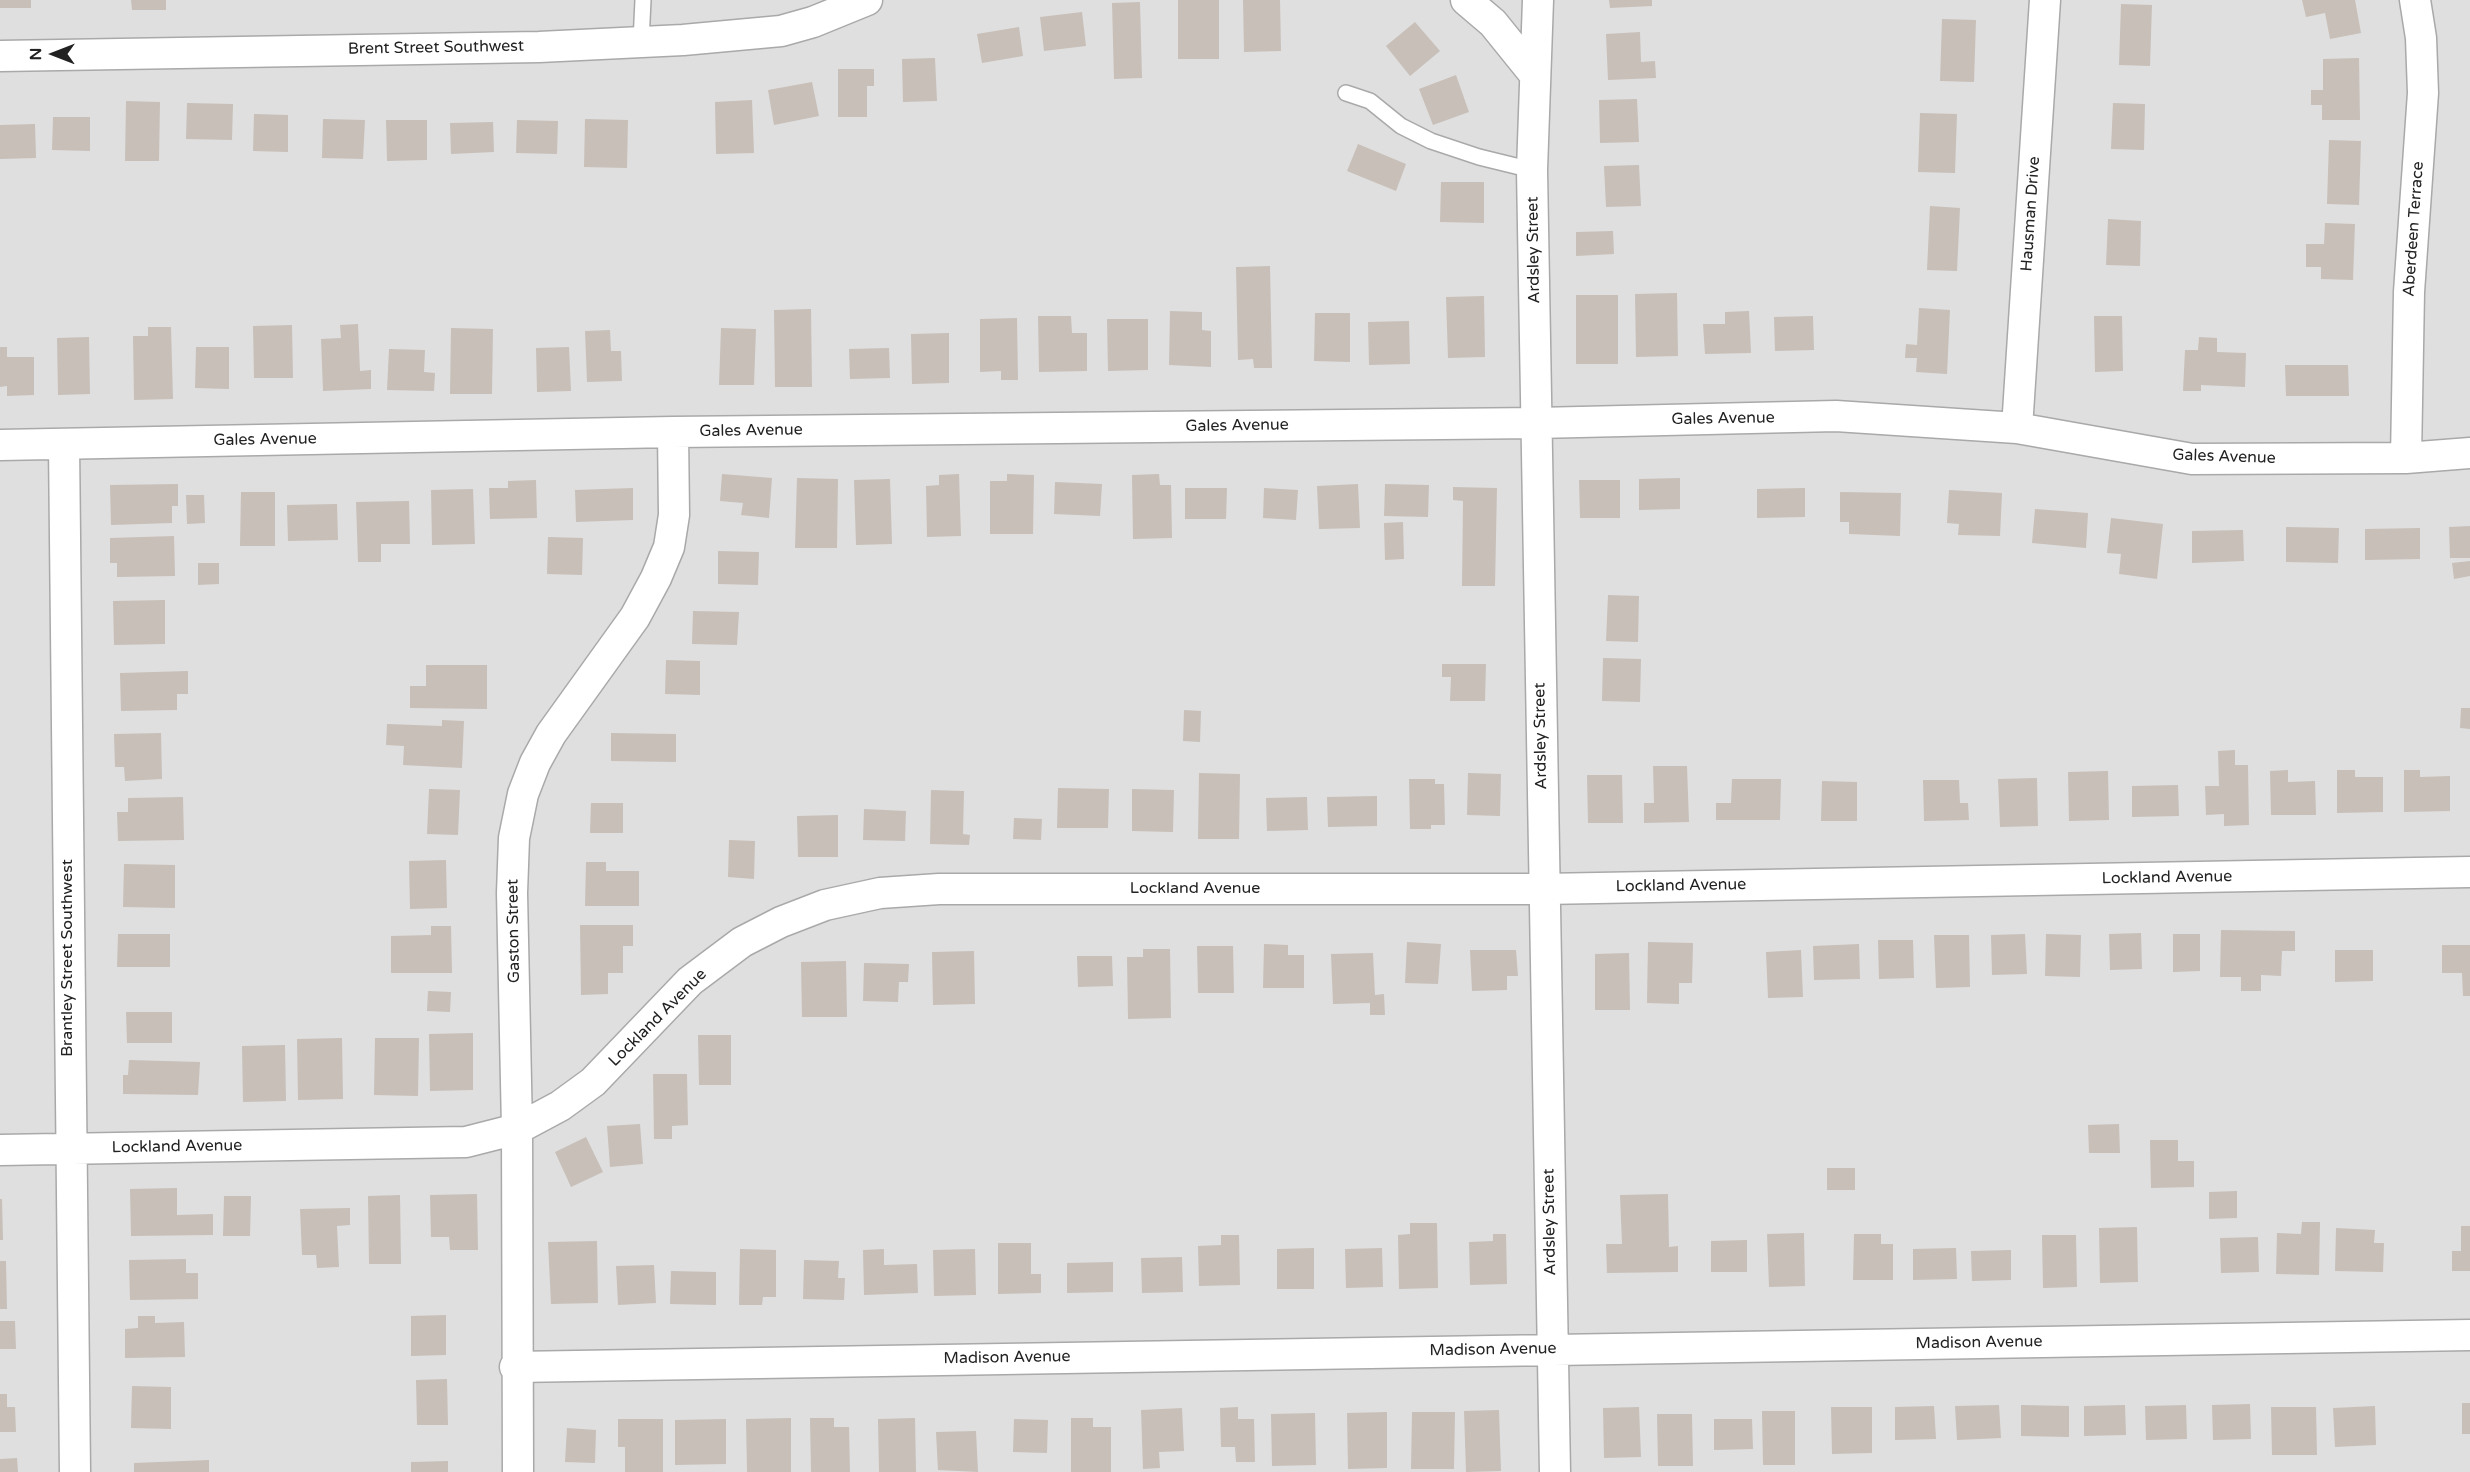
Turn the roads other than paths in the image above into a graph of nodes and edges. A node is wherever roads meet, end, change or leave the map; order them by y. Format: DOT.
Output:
graph roads {
  1 [pos="643,0"];
  2 [pos="867,0"];
  3 [pos="1466,0"];
  4 [pos="1538,0"];
  5 [pos="2045,0"];
  6 [pos="2415,0"];
  7 [pos="641,42"];
  8 [pos="0,56"];
  9 [pos="1535,75"];
  10 [pos="1346,93"];
  11 [pos="1532,170"];
  12 [pos="1537,423"];
  13 [pos="2018,428"];
  14 [pos="673,432"];
  15 [pos="64,444"];
  16 [pos="0,445"];
  17 [pos="2470,453"];
  18 [pos="2406,458"];
  19 [pos="2470,873"];
  20 [pos="1543,889"];
  21 [pos="517,1129"];
  22 [pos="69,1149"];
  23 [pos="0,1150"];
  24 [pos="2470,1335"];
  25 [pos="1553,1349"];
  26 [pos="515,1367"];
  27 [pos="75,1472"];
  28 [pos="518,1472"];
  29 [pos="1555,1472"];
  1 -- 7 [label="lane"];
  2 -- 7 [label="street, Brent Street Southwest"];
  3 -- 9 [label="street"];
  4 -- 9 [label="street, Ardsley Street"];
  5 -- 13 [label="street, Hausman Drive"];
  6 -- 18 [label="street, Aberdeen Terrace"];
  7 -- 8 [label="street, Brent Street Southwest"];
  9 -- 11 [label="street, Ardsley Street"];
  10 -- 11 [label="lane"];
  11 -- 12 [label="street, Ardsley Street"];
  12 -- 13 [label="street, Gales Avenue"];
  12 -- 14 [label="street, Gales Avenue"];
  12 -- 20 [label="street, Ardsley Street"];
  13 -- 18 [label="street, Gales Avenue"];
  14 -- 15 [label="street, Gales Avenue"];
  14 -- 21 [label="street, Gaston Street"];
  15 -- 16 [label="street, Gales Avenue"];
  15 -- 22 [label="street, Brantley Street Southwest"];
  17 -- 18 [label="street, Gales Avenue"];
  19 -- 20 [label="street, Lockland Avenue"];
  20 -- 21 [label="street, Lockland Avenue"];
  20 -- 25 [label="street, Ardsley Street"];
  21 -- 22 [label="street, Lockland Avenue"];
  21 -- 26 [label="street, Gaston Street"];
  22 -- 23 [label="street, Lockland Avenue"];
  22 -- 27 [label="street, Brantley Street Southwest"];
  24 -- 25 [label="street, Madison Avenue"];
  25 -- 26 [label="street, Madison Avenue"];
  25 -- 29 [label="street, Ardsley Street"];
  26 -- 28 [label="street, Gaston Street"];
}
